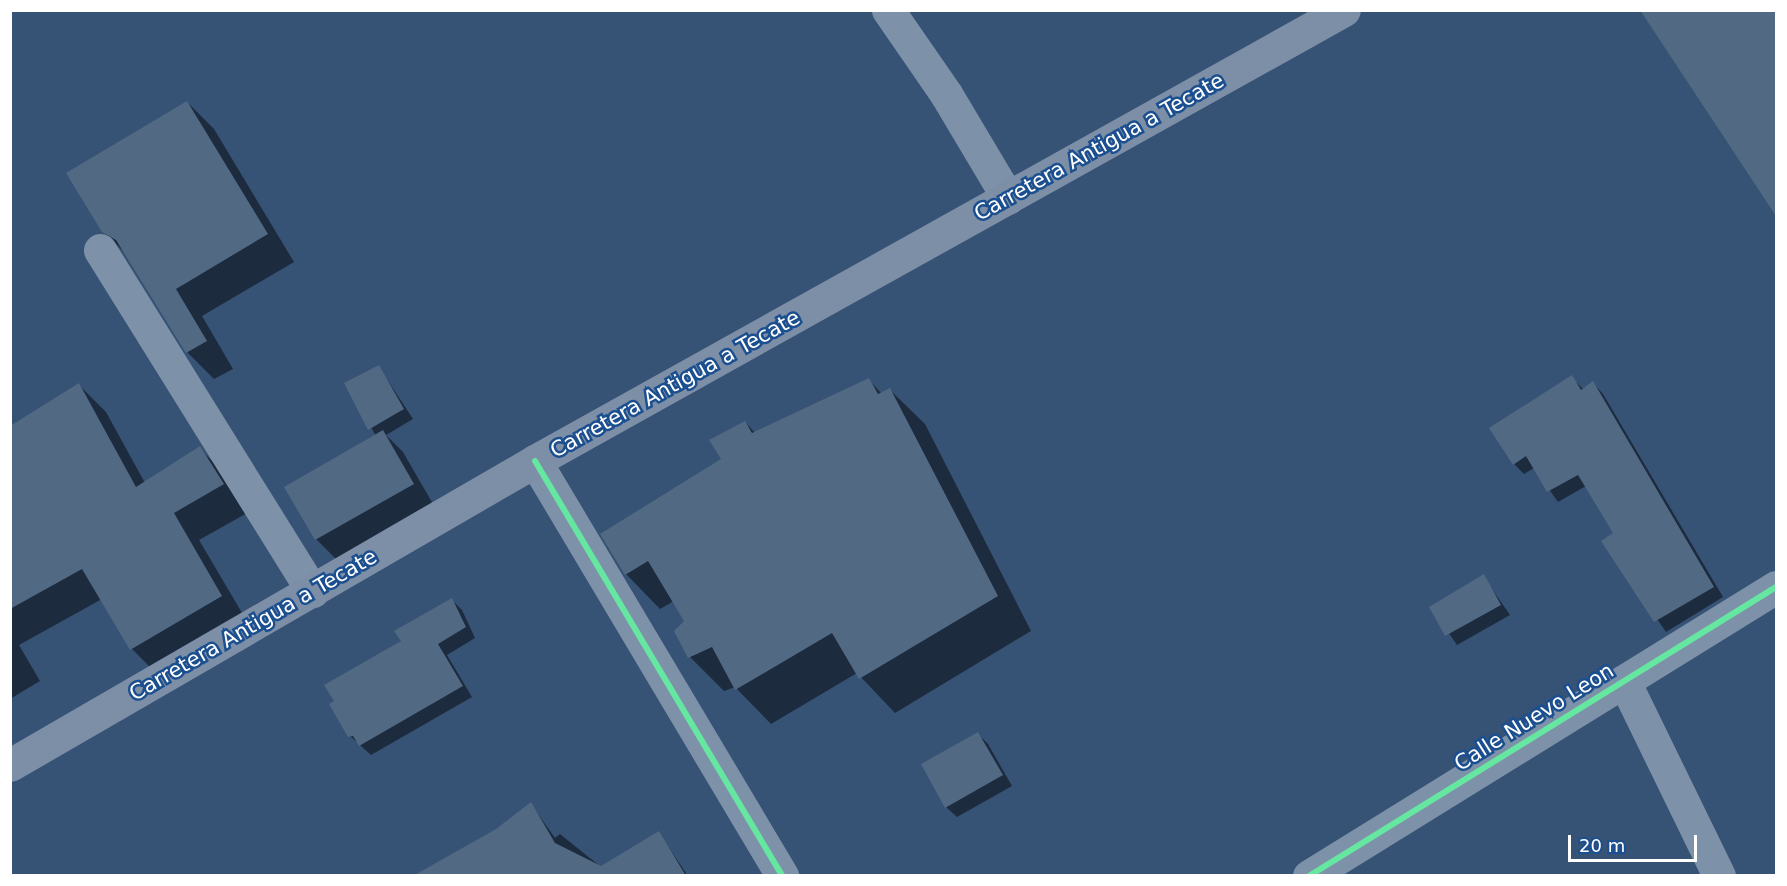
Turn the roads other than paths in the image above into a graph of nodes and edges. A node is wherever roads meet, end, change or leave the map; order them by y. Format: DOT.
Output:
graph roads {
  1 [pos="888,10"];
  2 [pos="1344,10"];
  3 [pos="1008,198"];
  4 [pos="100,250"];
  5 [pos="535,461"];
  6 [pos="1776,587"];
  7 [pos="312,591"];
  8 [pos="1624,681"];
  9 [pos="10,765"];
  10 [pos="782,876"];
  11 [pos="1309,876"];
  12 [pos="1719,876"];
  1 -- 3 [label="street"];
  2 -- 3 [label="main road, Carretera Antigua a Tecate"];
  3 -- 5 [label="main road, Carretera Antigua a Tecate"];
  4 -- 7 [label="street"];
  5 -- 7 [label="main road, Carretera Antigua a Tecate"];
  5 -- 10 [label="street"];
  6 -- 8 [label="street, Calle Nuevo Leon"];
  7 -- 9 [label="main road, Carretera Antigua a Tecate"];
  8 -- 11 [label="street, Calle Nuevo Leon"];
  8 -- 12 [label="street"];
}
